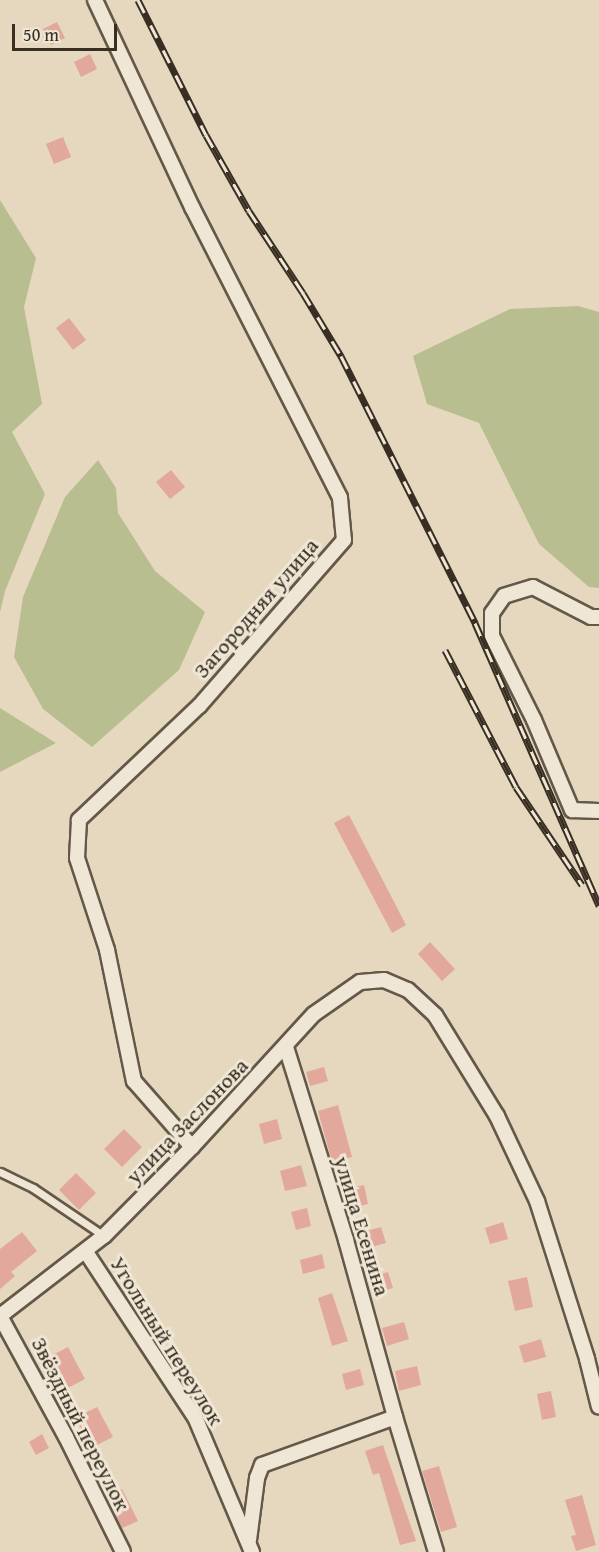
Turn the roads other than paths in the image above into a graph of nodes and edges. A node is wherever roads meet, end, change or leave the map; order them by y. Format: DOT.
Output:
graph roads {
  1 [pos="95,0"];
  2 [pos="599,617"];
  3 [pos="599,811"];
  4 [pos="286,1047"];
  5 [pos="192,1147"];
  6 [pos="0,1172"];
  7 [pos="104,1236"];
  8 [pos="86,1252"];
  9 [pos="0,1316"];
  10 [pos="599,1407"];
  11 [pos="395,1418"];
  12 [pos="250,1547"];
  13 [pos="123,1552"];
  14 [pos="436,1552"];
  1 -- 5 [label="street, Загородняя улица"];
  2 -- 3 [label="street"];
  4 -- 5 [label="street, улица Заслонова"];
  4 -- 10 [label="street, улица Заслонова"];
  4 -- 11 [label="street, улица Есенина"];
  5 -- 7 [label="street, улица Заслонова"];
  6 -- 7 [label="lane"];
  7 -- 8 [label="street, улица Заслонова"];
  8 -- 9 [label="street, улица Заслонова"];
  8 -- 12 [label="street, Угольный переулок"];
  9 -- 13 [label="street, Звёздный переулок"];
  11 -- 12 [label="street"];
  11 -- 14 [label="street"];
}
